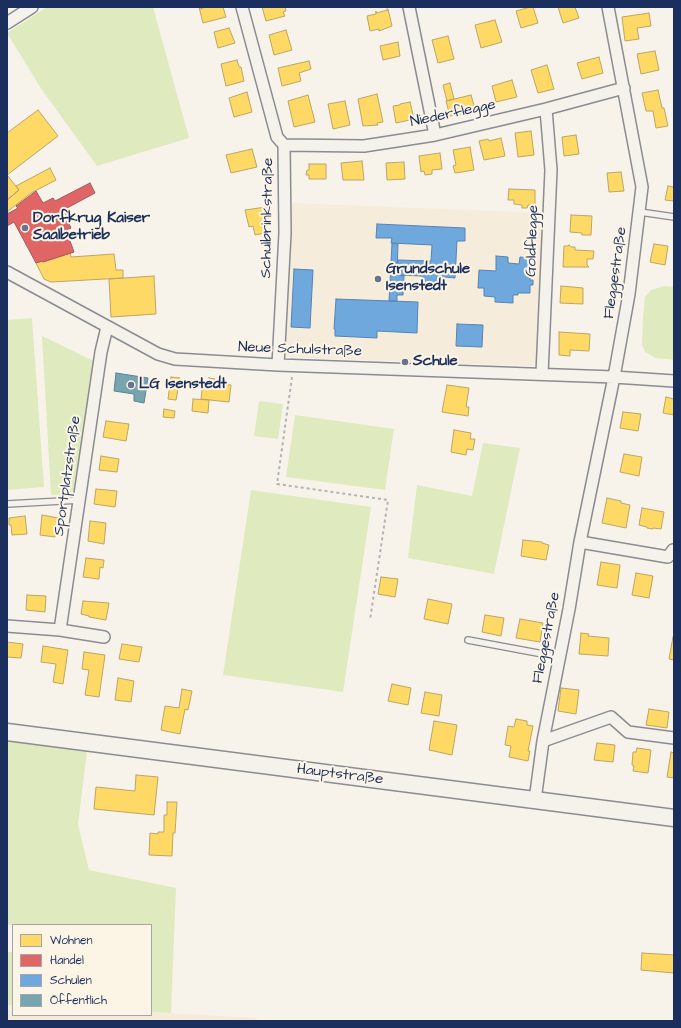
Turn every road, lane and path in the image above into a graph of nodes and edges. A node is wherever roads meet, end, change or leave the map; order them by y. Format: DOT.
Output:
graph roads {
  1 [pos="32,7"];
  2 [pos="242,7"];
  3 [pos="409,7"];
  4 [pos="608,7"];
  5 [pos="7,23"];
  6 [pos="624,88"];
  7 [pos="546,109"];
  8 [pos="435,135"];
  9 [pos="284,145"];
  10 [pos="640,212"];
  11 [pos="674,217"];
  12 [pos="7,272"];
  13 [pos="107,327"];
  14 [pos="278,365"];
  15 [pos="294,366"];
  16 [pos="542,374"];
  17 [pos="614,377"];
  18 [pos="674,381"];
  19 [pos="80,500"];
  20 [pos="7,504"];
  21 [pos="580,542"];
  22 [pos="673,550"];
  23 [pos="370,620"];
  24 [pos="7,626"];
  25 [pos="60,630"];
  26 [pos="104,637"];
  27 [pos="468,640"];
  28 [pos="559,657"];
  29 [pos="7,732"];
  30 [pos="674,738"];
  31 [pos="543,741"];
  32 [pos="534,800"];
  33 [pos="674,818"];
  1 -- 5 [label="street"];
  2 -- 9 [label="street, Schulbrinkstraße"];
  3 -- 8 [label="street"];
  4 -- 6 [label="street, Fleggestraße"];
  6 -- 7 [label="street, Niederflegge"];
  6 -- 10 [label="street, Fleggestraße"];
  7 -- 8 [label="street, Niederflegge"];
  7 -- 16 [label="street, Goldflegge"];
  8 -- 9 [label="street, Niederflegge"];
  9 -- 14 [label="street, Schulbrinkstraße"];
  10 -- 11 [label="lane"];
  10 -- 17 [label="street, Fleggestraße"];
  12 -- 13 [label="street, Neue Schulstraße"];
  13 -- 14 [label="street, Neue Schulstraße"];
  13 -- 19 [label="street, Sportplatzstraße"];
  14 -- 15 [label="street, Neue Schulstraße"];
  15 -- 16 [label="street, Neue Schulstraße"];
  15 -- 23 [label="path"];
  16 -- 17 [label="street, Neue Schulstraße"];
  17 -- 18 [label="street, Neue Schulstraße"];
  17 -- 21 [label="street, Fleggestraße"];
  19 -- 20 [label="lane"];
  19 -- 25 [label="street, Sportplatzstraße"];
  21 -- 22 [label="street"];
  21 -- 28 [label="street, Fleggestraße"];
  24 -- 25 [label="street"];
  25 -- 26 [label="street"];
  27 -- 28 [label="lane"];
  28 -- 31 [label="street, Fleggestraße"];
  29 -- 32 [label="main road, Hauptstraße"];
  30 -- 31 [label="street"];
  31 -- 32 [label="street, Fleggestraße"];
  32 -- 33 [label="main road, Hauptstraße"];
}
